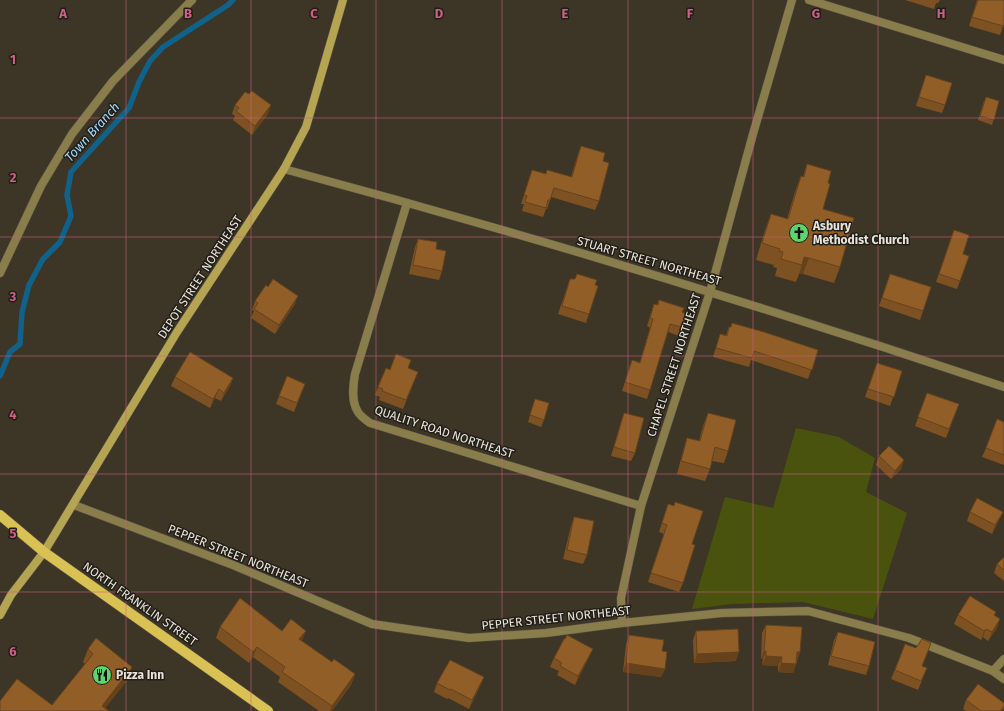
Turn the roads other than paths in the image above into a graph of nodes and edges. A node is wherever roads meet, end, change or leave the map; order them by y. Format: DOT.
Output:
graph roads {
  1 [pos="192,0"];
  2 [pos="343,0"];
  3 [pos="792,0"];
  4 [pos="810,0"];
  5 [pos="1004,60"];
  6 [pos="284,169"];
  7 [pos="407,203"];
  8 [pos="0,273"];
  9 [pos="710,292"];
  10 [pos="1004,386"];
  11 [pos="74,505"];
  12 [pos="641,506"];
  13 [pos="0,515"];
  14 [pos="44,552"];
  15 [pos="0,615"];
  16 [pos="622,623"];
  17 [pos="1004,659"];
  18 [pos="993,671"];
  19 [pos="1004,679"];
  20 [pos="268,711"];
  1 -- 8 [label="street"];
  2 -- 6 [label="street, DEPOT STREET NORTHEAST"];
  3 -- 9 [label="street, CHAPEL STREET NORTHEAST"];
  4 -- 5 [label="street"];
  6 -- 7 [label="street, STUART STREET NORTHEAST"];
  6 -- 11 [label="street, DEPOT STREET NORTHEAST"];
  7 -- 9 [label="street, STUART STREET NORTHEAST"];
  7 -- 12 [label="street, QUALITY ROAD NORTHEAST"];
  9 -- 10 [label="street, STUART STREET NORTHEAST"];
  9 -- 12 [label="street, CHAPEL STREET NORTHEAST"];
  11 -- 14 [label="street, DEPOT STREET NORTHEAST"];
  11 -- 16 [label="street, PEPPER STREET NORTHEAST"];
  12 -- 16 [label="street, CHAPEL STREET NORTHEAST"];
  13 -- 14 [label="main road, NORTH FRANKLIN STREET"];
  14 -- 15 [label="street, DEPOT STREET NORTHEAST"];
  14 -- 20 [label="main road, NORTH FRANKLIN STREET"];
  16 -- 18 [label="street, PEPPER STREET NORTHEAST"];
  17 -- 18 [label="street"];
  18 -- 19 [label="street, PEPPER STREET NORTHEAST"];
}
